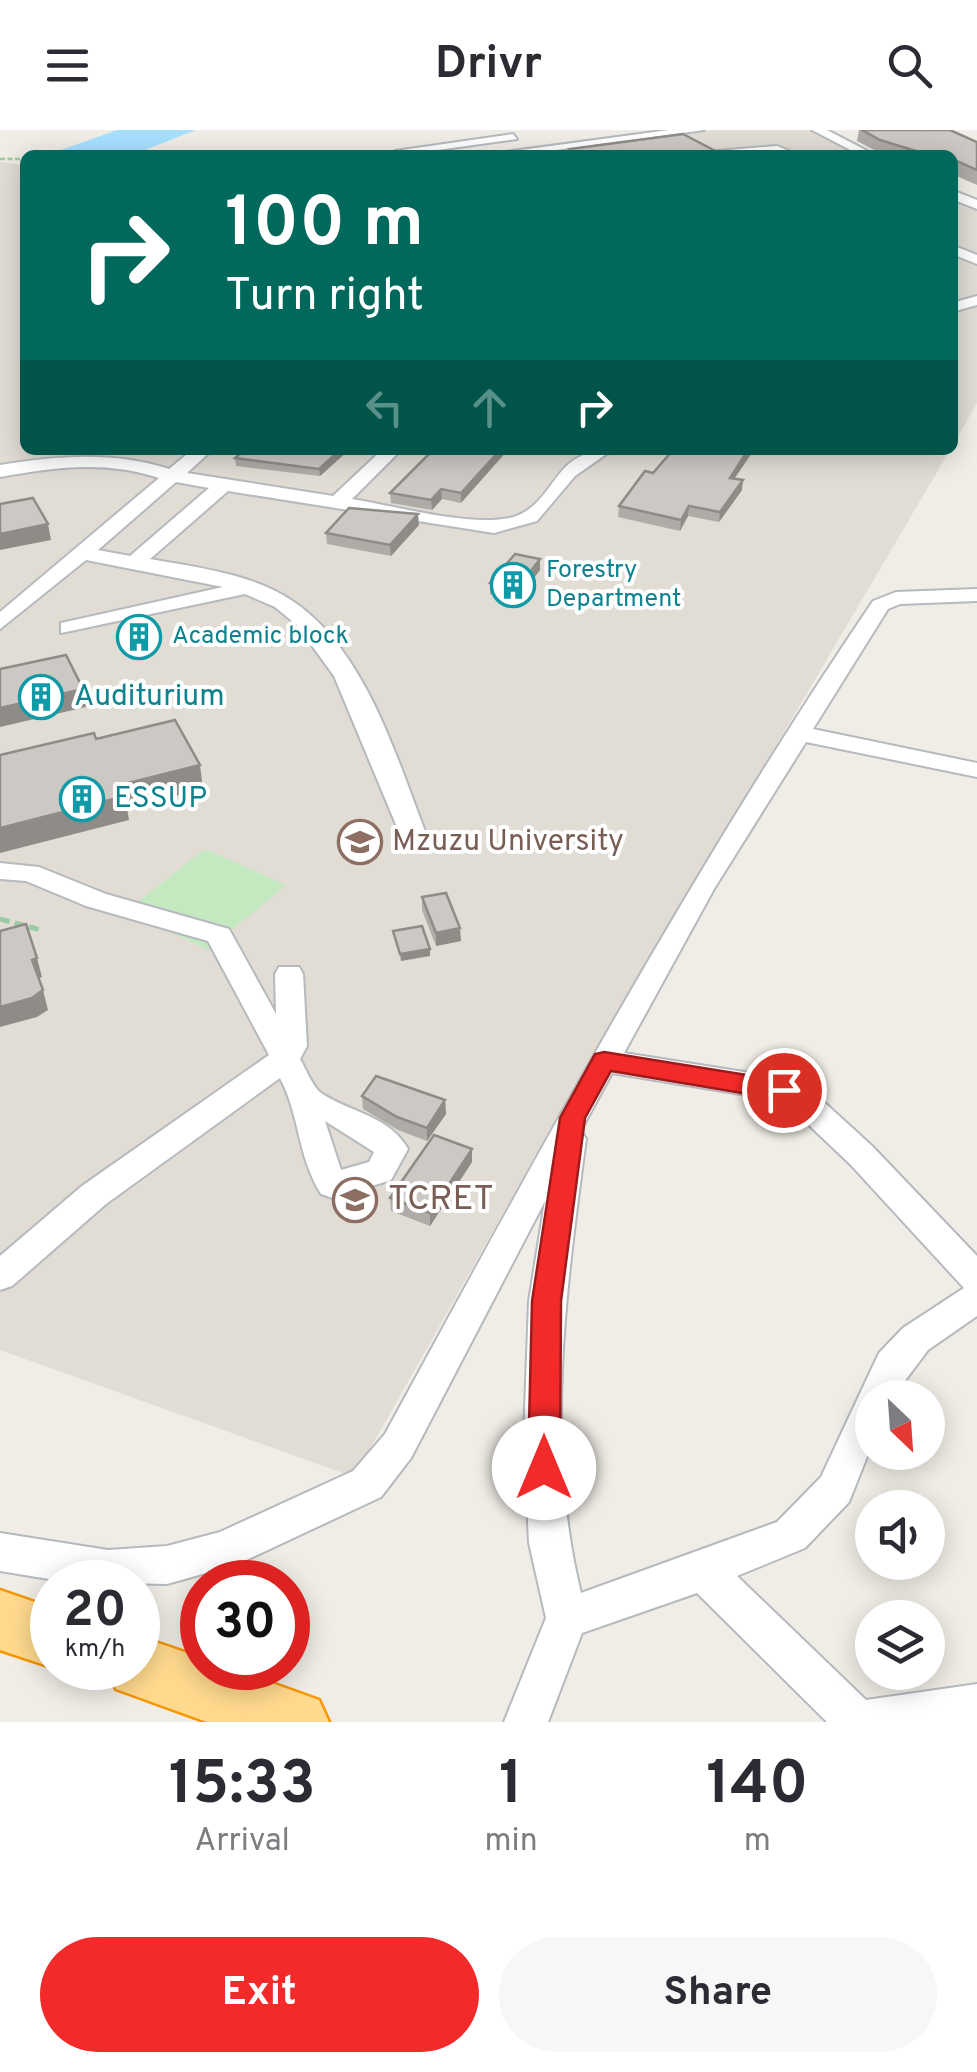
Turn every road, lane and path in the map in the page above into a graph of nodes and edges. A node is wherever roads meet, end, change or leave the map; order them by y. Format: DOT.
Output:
graph roads {
  1 [pos="698,130"];
  2 [pos="818,130"];
  3 [pos="751,136"];
  4 [pos="569,146"];
  5 [pos="409,150"];
  6 [pos="533,150"];
  7 [pos="762,150"];
  8 [pos="859,150"];
  9 [pos="196,455"];
  10 [pos="387,455"];
  11 [pos="596,455"];
  12 [pos="0,471"];
  13 [pos="171,476"];
  14 [pos="224,484"];
  15 [pos="338,502"];
  16 [pos="82,553"];
  17 [pos="133,564"];
  18 [pos="243,588"];
  19 [pos="977,594"];
  20 [pos="0,623"];
  21 [pos="69,628"];
  22 [pos="801,734"];
  23 [pos="977,770"];
  24 [pos="415,839"];
  25 [pos="0,871"];
  26 [pos="0,919"];
  27 [pos="41,930"];
  28 [pos="289,974"];
  29 [pos="285,1060"];
  30 [pos="604,1061"];
  31 [pos="307,1099"];
  32 [pos="572,1118"];
  33 [pos="0,1276"];
  34 [pos="977,1279"];
  35 [pos="977,1298"];
  36 [pos="881,1380"];
  37 [pos="855,1442"];
  38 [pos="0,1552"];
  39 [pos="704,1571"];
  40 [pos="567,1618"];
  41 [pos="0,1620"];
  42 [pos="30,1630"];
  43 [pos="160,1675"];
  44 [pos="977,1706"];
  45 [pos="297,1722"];
  46 [pos="526,1722"];
  47 [pos="860,1722"];
  1 -- 4 [label="street"];
  2 -- 8 [label="street"];
  3 -- 7 [label="street"];
  4 -- 5 [label="street"];
  4 -- 6 [label="street"];
  9 -- 13 [label="street"];
  10 -- 15 [label="street"];
  11 -- 15 [label="street"];
  12 -- 13 [label="street"];
  13 -- 14 [label="street"];
  13 -- 16 [label="street"];
  14 -- 15 [label="street"];
  14 -- 17 [label="street"];
  16 -- 17 [label="street"];
  16 -- 20 [label="street"];
  17 -- 18 [label="street"];
  18 -- 21 [label="street"];
  18 -- 24 [label="street"];
  19 -- 22 [label="street"];
  22 -- 23 [label="street"];
  22 -- 30 [label="street"];
  25 -- 29 [label="street"];
  26 -- 27 [label="path"];
  28 -- 29 [label="street"];
  29 -- 31 [label="street"];
  29 -- 33 [label="street"];
  30 -- 32 [label="street"];
  30 -- 34 [label="street"];
  32 -- 38 [label="street"];
  32 -- 40 [label="street"];
  35 -- 36 [label="street"];
  37 -- 39 [label="street"];
  39 -- 40 [label="street"];
  39 -- 47 [label="street"];
  40 -- 46 [label="street"];
  41 -- 42 [label="highway"];
  43 -- 45 [label="highway"];
  44 -- 47 [label="street"];
}
